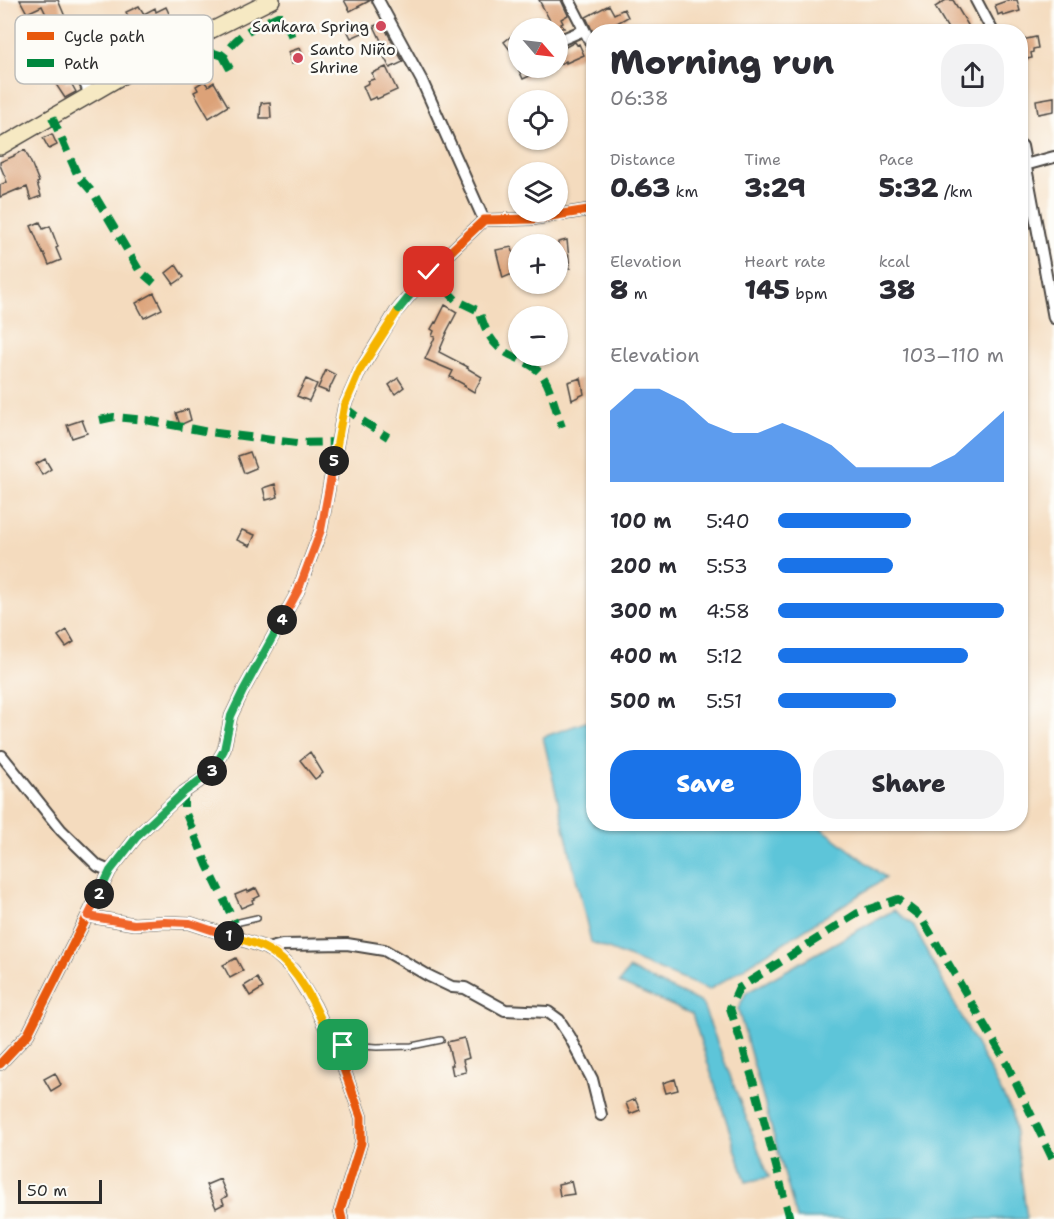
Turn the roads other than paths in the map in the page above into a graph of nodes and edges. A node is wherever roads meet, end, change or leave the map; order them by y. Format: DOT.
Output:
graph roads {
  1 [pos="272,0"];
  2 [pos="378,0"];
  3 [pos="569,0"];
  4 [pos="976,0"];
  5 [pos="989,24"];
  6 [pos="213,30"];
  7 [pos="584,30"];
  8 [pos="586,34"];
  9 [pos="568,37"];
  10 [pos="86,84"];
  11 [pos="109,84"];
  12 [pos="90,95"];
  13 [pos="0,147"];
  14 [pos="1054,158"];
  15 [pos="1028,164"];
  16 [pos="1028,181"];
  17 [pos="586,210"];
  18 [pos="483,220"];
  19 [pos="1054,318"];
  20 [pos="2,756"];
  21 [pos="110,871"];
  22 [pos="88,916"];
  23 [pos="256,918"];
  24 [pos="243,940"];
  25 [pos="267,949"];
  26 [pos="441,1040"];
  27 [pos="332,1043"];
  28 [pos="0,1064"];
  29 [pos="601,1115"];
  30 [pos="342,1219"];
  1 -- 6 [label="main road"];
  2 -- 18 [label="street"];
  3 -- 7 [label="street"];
  4 -- 5 [label="street"];
  7 -- 8 [label="street"];
  7 -- 9 [label="street"];
  10 -- 12 [label="street"];
  11 -- 12 [label="main road"];
  12 -- 13 [label="main road"];
  14 -- 15 [label="street"];
  16 -- 19 [label="street"];
  17 -- 18 [label="street"];
  18 -- 21 [label="street"];
  20 -- 21 [label="street"];
  21 -- 22 [label="street"];
  22 -- 24 [label="street"];
  22 -- 28 [label="street"];
  23 -- 24 [label="lane"];
  24 -- 25 [label="street"];
  25 -- 27 [label="street"];
  25 -- 29 [label="street"];
  26 -- 27 [label="lane"];
  27 -- 30 [label="street"];
}
